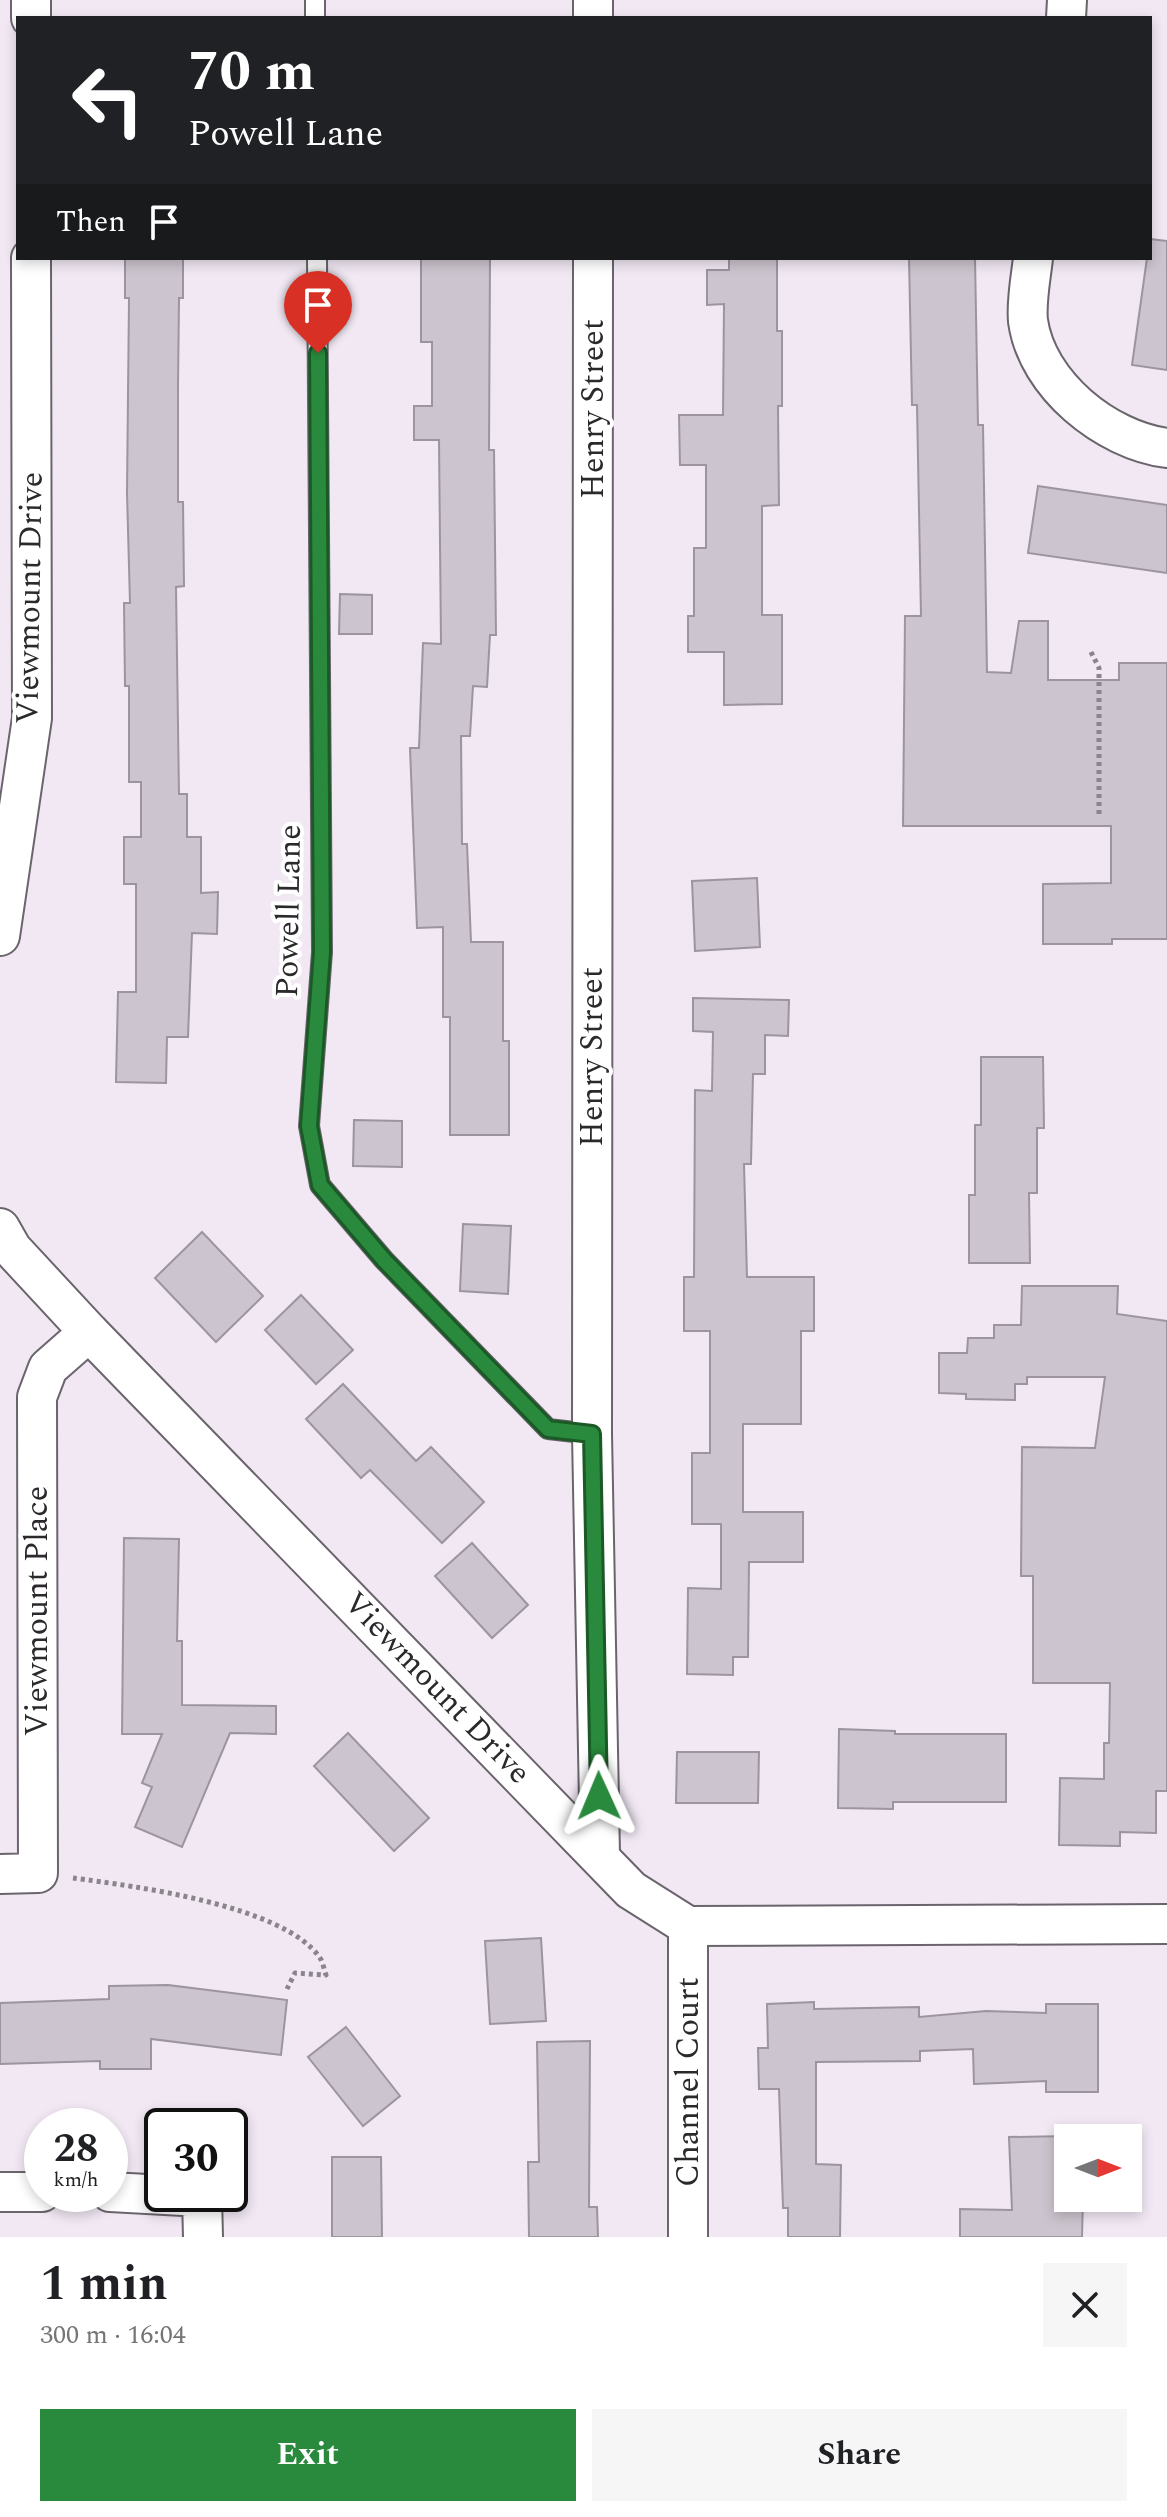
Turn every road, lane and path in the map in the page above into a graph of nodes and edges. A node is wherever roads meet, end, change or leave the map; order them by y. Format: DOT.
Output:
graph roads {
  1 [pos="31,260"];
  2 [pos="317,260"];
  3 [pos="593,260"];
  4 [pos="1033,260"];
  5 [pos="1167,448"];
  6 [pos="1091,652"];
  7 [pos="1099,817"];
  8 [pos="0,936"];
  9 [pos="0,1228"];
  10 [pos="89,1332"];
  11 [pos="592,1434"];
  12 [pos="600,1855"];
  13 [pos="38,1873"];
  14 [pos="0,1874"];
  15 [pos="1167,1924"];
  16 [pos="688,1926"];
  17 [pos="287,1989"];
  18 [pos="0,2192"];
  19 [pos="24,2192"];
  20 [pos="128,2193"];
  21 [pos="203,2237"];
  22 [pos="688,2237"];
  1 -- 8 [label="street, Viewmount Drive"];
  2 -- 11 [label="lane, Powell Lane"];
  3 -- 11 [label="street, Henry Street"];
  4 -- 5 [label="street"];
  6 -- 7 [label="path"];
  9 -- 10 [label="street, Viewmount Drive"];
  10 -- 12 [label="street, Viewmount Drive"];
  10 -- 13 [label="street, Viewmount Place"];
  11 -- 12 [label="street, Henry Street"];
  12 -- 16 [label="street, Viewmount Drive"];
  13 -- 14 [label="street"];
  13 -- 17 [label="path"];
  15 -- 16 [label="street"];
  16 -- 22 [label="street, Channel Court"];
  18 -- 19 [label="street"];
  20 -- 21 [label="street"];
}
